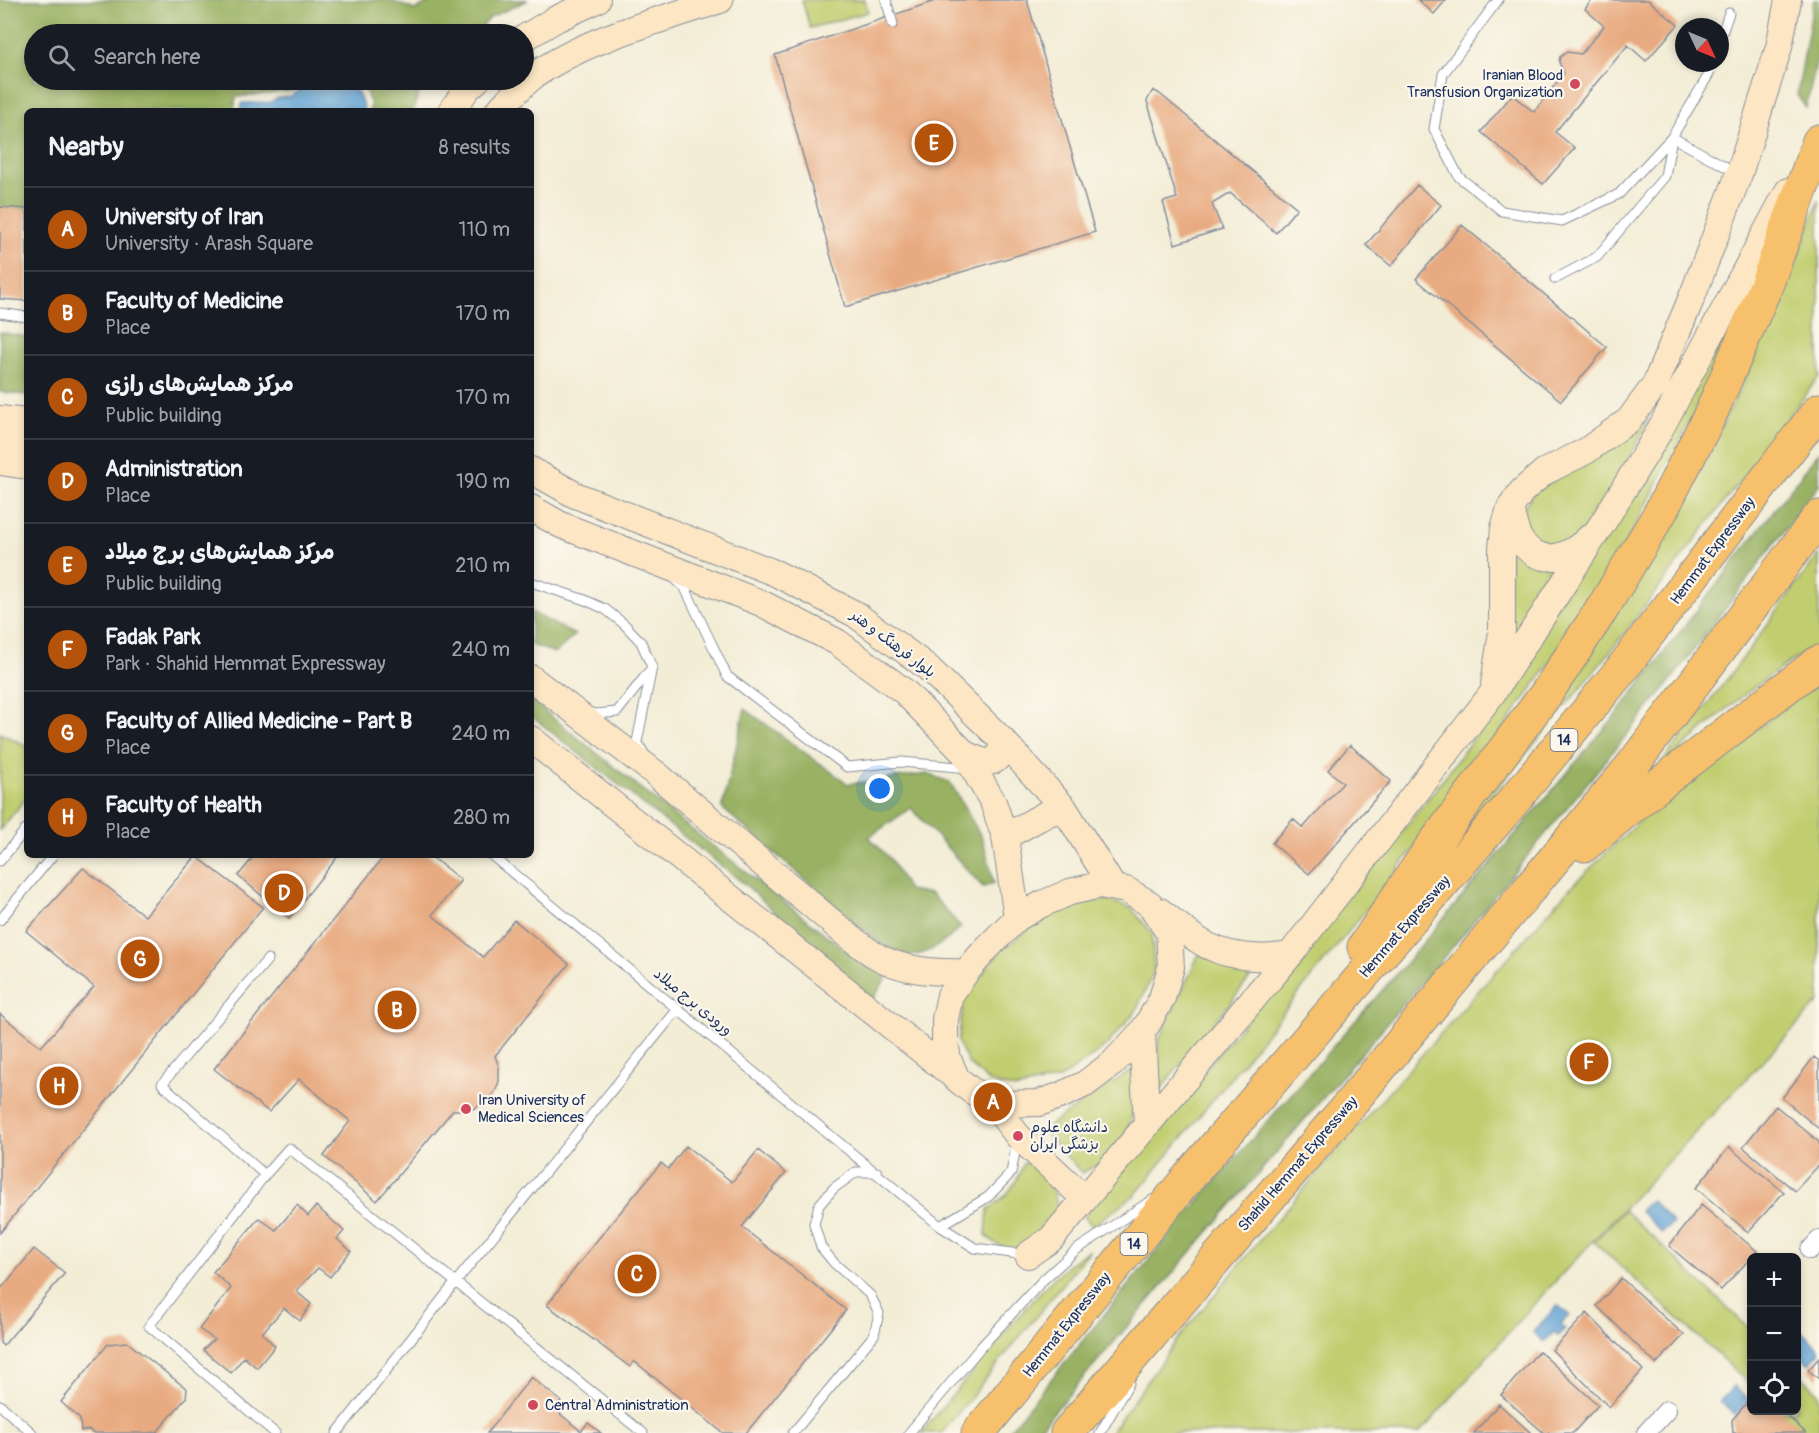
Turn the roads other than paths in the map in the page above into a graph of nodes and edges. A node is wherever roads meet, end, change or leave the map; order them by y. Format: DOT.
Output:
graph roads {
  1 [pos="597,0"];
  2 [pos="720,0"];
  3 [pos="886,0"];
  4 [pos="1498,0"];
  5 [pos="1788,0"];
  6 [pos="1729,13"];
  7 [pos="1727,18"];
  8 [pos="893,24"];
  9 [pos="534,32"];
  10 [pos="1710,72"];
  11 [pos="534,76"];
  12 [pos="467,90"];
  13 [pos="520,90"];
  14 [pos="453,108"];
  15 [pos="501,108"];
  16 [pos="1819,132"];
  17 [pos="1672,137"];
  18 [pos="1819,141"];
  19 [pos="1739,174"];
  20 [pos="1555,279"];
  21 [pos="0,313"];
  22 [pos="24,317"];
  23 [pos="1819,410"];
  24 [pos="0,418"];
  25 [pos="24,422"];
  26 [pos="0,440"];
  27 [pos="24,443"];
  28 [pos="0,462"];
  29 [pos="24,466"];
  30 [pos="534,472"];
  31 [pos="1510,508"];
  32 [pos="534,510"];
  33 [pos="1819,517"];
  34 [pos="1604,522"];
  35 [pos="660,564"];
  36 [pos="534,583"];
  37 [pos="1819,662"];
  38 [pos="652,667"];
  39 [pos="534,680"];
  40 [pos="1492,694"];
  41 [pos="555,698"];
  42 [pos="534,741"];
  43 [pos="1003,741"];
  44 [pos="969,761"];
  45 [pos="655,773"];
  46 [pos="1064,808"];
  47 [pos="24,832"];
  48 [pos="1005,837"];
  49 [pos="51,858"];
  50 [pos="495,858"];
  51 [pos="0,861"];
  52 [pos="1113,887"];
  53 [pos="1525,893"];
  54 [pos="1150,904"];
  55 [pos="1017,918"];
  56 [pos="0,920"];
  57 [pos="1290,955"];
  58 [pos="268,958"];
  59 [pos="966,972"];
  60 [pos="678,1009"];
  61 [pos="1142,1032"];
  62 [pos="1292,1056"];
  63 [pos="957,1079"];
  64 [pos="992,1102"];
  65 [pos="1147,1125"];
  66 [pos="1018,1136"];
  67 [pos="877,1172"];
  68 [pos="1192,1173"];
  69 [pos="265,1175"];
  70 [pos="1085,1199"];
  71 [pos="940,1226"];
  72 [pos="1028,1255"];
  73 [pos="455,1283"];
  74 [pos="1171,1312"];
  75 [pos="1141,1363"];
  76 [pos="1135,1373"];
  77 [pos="0,1405"];
  78 [pos="1667,1410"];
  79 [pos="32,1433"];
  80 [pos="275,1433"];
  81 [pos="337,1433"];
  82 [pos="643,1433"];
  83 [pos="793,1433"];
  84 [pos="909,1433"];
  85 [pos="978,1433"];
  86 [pos="1067,1433"];
  87 [pos="1100,1433"];
  88 [pos="1647,1433"];
  1 -- 9 [label="main road"];
  2 -- 11 [label="main road"];
  3 -- 8 [label="lane"];
  4 -- 17 [label="lane"];
  5 -- 19 [label="main road"];
  6 -- 7 [label="lane"];
  10 -- 17 [label="lane"];
  12 -- 14 [label="main road"];
  13 -- 15 [label="main road"];
  16 -- 34 [label="main road"];
  17 -- 19 [label="lane"];
  17 -- 20 [label="lane"];
  18 -- 62 [label="highway"];
  19 -- 31 [label="main road"];
  21 -- 22 [label="lane"];
  23 -- 62 [label="highway, Hemmat Expressway / 14"];
  24 -- 25 [label="main road"];
  26 -- 27 [label="main road"];
  28 -- 29 [label="main road"];
  30 -- 43 [label="main road, بلوار فرهنگ و هنر"];
  31 -- 34 [label="main road"];
  31 -- 40 [label="main road"];
  32 -- 35 [label="main road, بلوار فرهنگ و هنر"];
  33 -- 53 [label="highway"];
  34 -- 40 [label="main road"];
  35 -- 44 [label="main road, بلوار فرهنگ و هنر"];
  35 -- 44 [label="lane"];
  36 -- 38 [label="lane"];
  37 -- 53 [label="highway"];
  38 -- 41 [label="lane"];
  38 -- 45 [label="lane"];
  39 -- 41 [label="main road"];
  40 -- 57 [label="main road"];
  41 -- 45 [label="main road"];
  42 -- 63 [label="main road"];
  43 -- 44 [label="main road"];
  43 -- 46 [label="main road, بلوار فرهنگ و هنر"];
  44 -- 48 [label="main road, بلوار فرهنگ و هنر"];
  45 -- 59 [label="main road"];
  46 -- 48 [label="main road"];
  46 -- 52 [label="main road, بلوار فرهنگ و هنر"];
  47 -- 51 [label="lane"];
  48 -- 55 [label="main road, بلوار فرهنگ و هنر"];
  49 -- 56 [label="lane"];
  50 -- 60 [label="lane, ورودی برج میلاد"];
  52 -- 54 [label="main road"];
  52 -- 55 [label="main road"];
  53 -- 74 [label="highway, Shahid Hemmat Expressway"];
  54 -- 57 [label="main road"];
  54 -- 61 [label="main road"];
  55 -- 59 [label="main road"];
  57 -- 65 [label="main road"];
  58 -- 69 [label="lane"];
  59 -- 63 [label="main road"];
  60 -- 67 [label="lane, ورودی برج میلاد"];
  60 -- 73 [label="lane"];
  61 -- 64 [label="main road"];
  61 -- 65 [label="main road"];
  62 -- 68 [label="highway, Hemmat Expressway / 14"];
  63 -- 64 [label="main road"];
  64 -- 66 [label="main road"];
  65 -- 70 [label="main road"];
  66 -- 70 [label="main road"];
  66 -- 71 [label="lane"];
  67 -- 71 [label="lane, ورودی برج میلاد"];
  67 -- 83 [label="lane"];
  68 -- 84 [label="lane"];
  68 -- 85 [label="highway, Hemmat Expressway / 14"];
  69 -- 73 [label="lane"];
  69 -- 80 [label="lane"];
  70 -- 72 [label="main road"];
  71 -- 72 [label="lane, ورودی برج میلاد"];
  73 -- 81 [label="lane"];
  73 -- 82 [label="lane"];
  74 -- 75 [label="lane"];
  74 -- 86 [label="highway, Shahid Hemmat Expressway"];
  76 -- 87 [label="lane"];
  77 -- 79 [label="lane"];
  78 -- 88 [label="street"];
}
